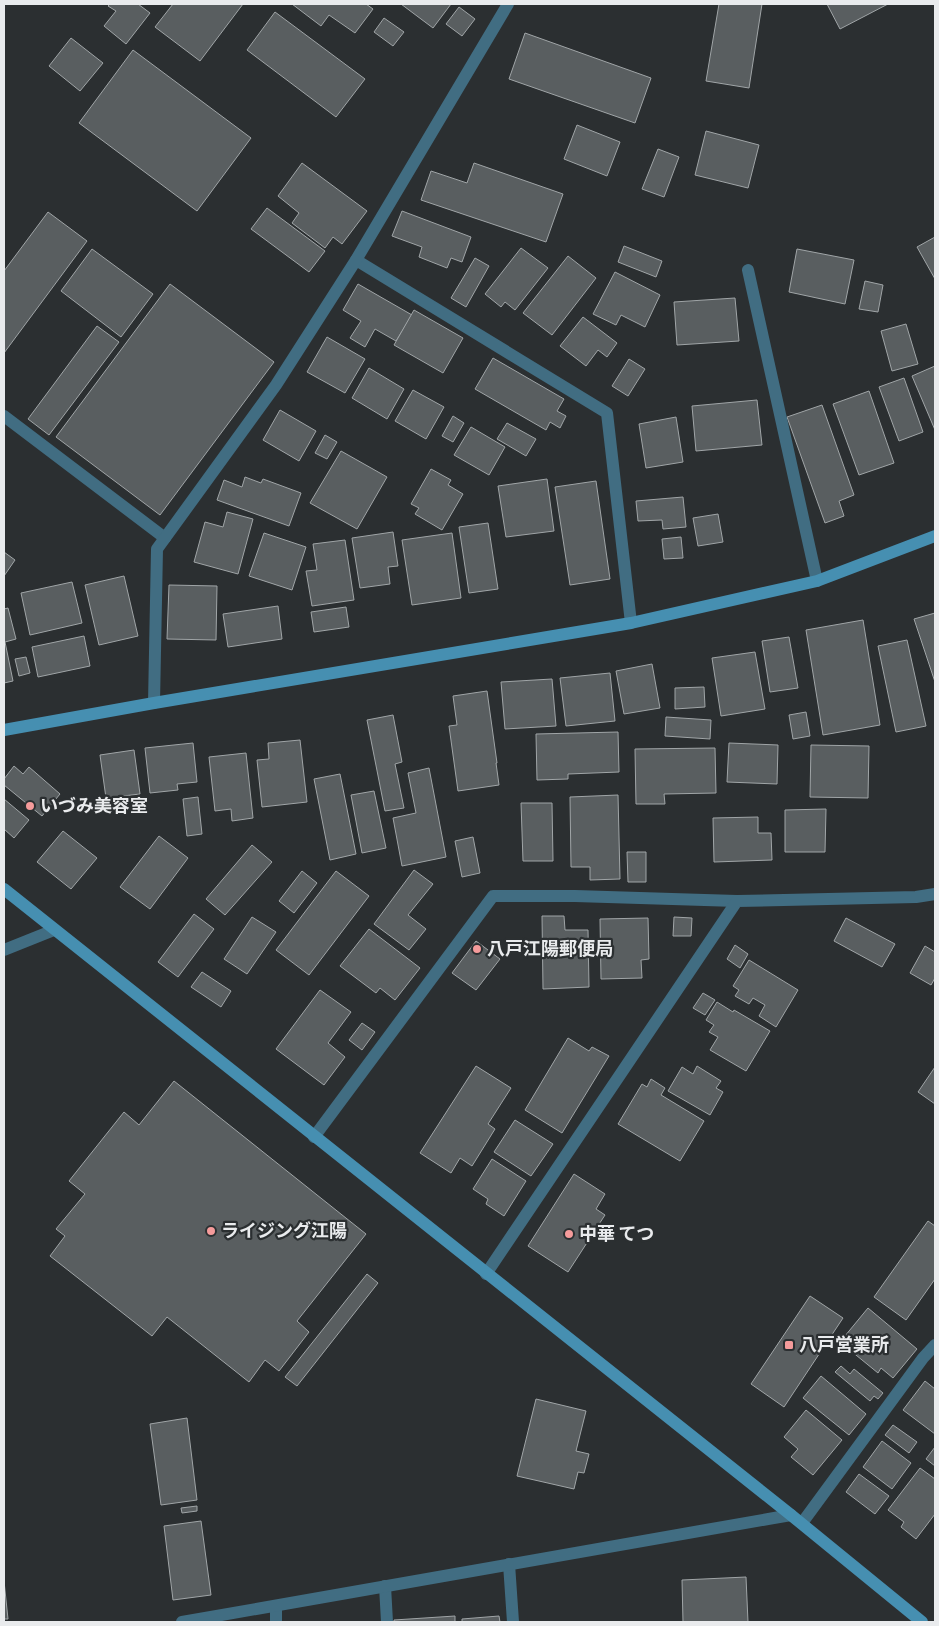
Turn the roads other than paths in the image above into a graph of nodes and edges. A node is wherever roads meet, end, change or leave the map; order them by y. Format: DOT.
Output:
graph roads {
  1 [pos="508,4"];
  2 [pos="356,260"];
  3 [pos="748,270"];
  4 [pos="4,416"];
  5 [pos="935,536"];
  6 [pos="165,538"];
  7 [pos="817,581"];
  8 [pos="631,623"];
  9 [pos="154,703"];
  10 [pos="4,730"];
  11 [pos="4,889"];
  12 [pos="935,894"];
  13 [pos="736,902"];
  14 [pos="54,930"];
  15 [pos="4,950"];
  16 [pos="314,1136"];
  17 [pos="486,1274"];
  18 [pos="935,1345"];
  19 [pos="791,1514"];
  20 [pos="802,1523"];
  21 [pos="510,1564"];
  22 [pos="385,1586"];
  23 [pos="276,1606"];
  24 [pos="182,1622"];
  25 [pos="276,1622"];
  26 [pos="387,1622"];
  27 [pos="513,1622"];
  28 [pos="922,1622"];
  1 -- 2 [label="street"];
  2 -- 6 [label="street"];
  2 -- 8 [label="street"];
  3 -- 7 [label="street"];
  4 -- 6 [label="street"];
  5 -- 7 [label="street"];
  6 -- 9 [label="street"];
  7 -- 8 [label="street"];
  8 -- 9 [label="street"];
  9 -- 10 [label="street"];
  11 -- 14 [label="street"];
  12 -- 13 [label="street"];
  13 -- 16 [label="street"];
  13 -- 17 [label="street"];
  14 -- 15 [label="street"];
  14 -- 16 [label="street"];
  16 -- 17 [label="street"];
  17 -- 19 [label="street"];
  18 -- 20 [label="street"];
  19 -- 20 [label="street"];
  19 -- 21 [label="street"];
  20 -- 28 [label="street"];
  21 -- 22 [label="street"];
  21 -- 27 [label="street"];
  22 -- 23 [label="street"];
  22 -- 26 [label="street"];
  23 -- 24 [label="street"];
  23 -- 25 [label="street"];
}
